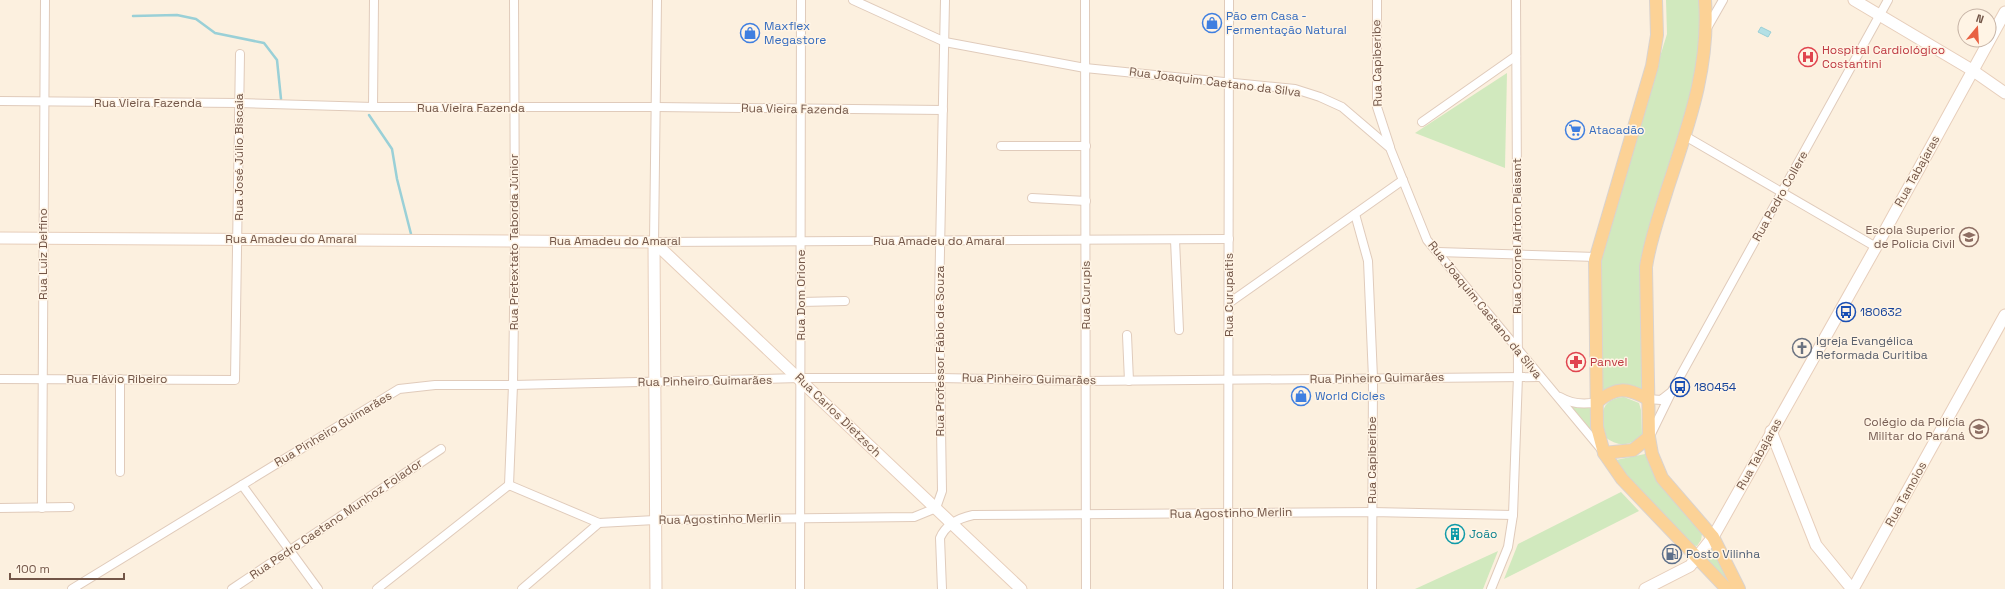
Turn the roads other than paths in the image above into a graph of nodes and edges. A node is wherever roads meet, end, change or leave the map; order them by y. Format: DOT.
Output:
graph roads {
  1 [pos="45,0"];
  2 [pos="374,0"];
  3 [pos="514,0"];
  4 [pos="657,0"];
  5 [pos="801,0"];
  6 [pos="853,0"];
  7 [pos="945,0"];
  8 [pos="1085,0"];
  9 [pos="1228,0"];
  10 [pos="1377,0"];
  11 [pos="1516,0"];
  12 [pos="1656,0"];
  13 [pos="1705,0"];
  14 [pos="1723,0"];
  15 [pos="1854,0"];
  16 [pos="1888,0"];
  17 [pos="2005,12"];
  18 [pos="1880,15"];
  19 [pos="1707,28"];
  20 [pos="944,42"];
  21 [pos="240,54"];
  22 [pos="1516,56"];
  23 [pos="1085,68"];
  24 [pos="1972,70"];
  25 [pos="1229,81"];
  26 [pos="2005,93"];
  27 [pos="0,101"];
  28 [pos="44,102"];
  29 [pos="239,103"];
  30 [pos="373,107"];
  31 [pos="656,107"];
  32 [pos="514,108"];
  33 [pos="800,109"];
  34 [pos="943,110"];
  35 [pos="1422,122"];
  36 [pos="1685,136"];
  37 [pos="1001,146"];
  38 [pos="1086,146"];
  39 [pos="1390,148"];
  40 [pos="1403,180"];
  41 [pos="1782,194"];
  42 [pos="1032,198"];
  43 [pos="1086,201"];
  44 [pos="1355,214"];
  45 [pos="0,238"];
  46 [pos="43,238"];
  47 [pos="238,239"];
  48 [pos="1229,239"];
  49 [pos="515,240"];
  50 [pos="1175,240"];
  51 [pos="800,241"];
  52 [pos="940,241"];
  53 [pos="1086,241"];
  54 [pos="654,242"];
  55 [pos="1876,247"];
  56 [pos="1438,252"];
  57 [pos="1517,256"];
  58 [pos="1596,257"];
  59 [pos="845,301"];
  60 [pos="802,302"];
  61 [pos="1229,303"];
  62 [pos="2005,316"];
  63 [pos="1179,330"];
  64 [pos="1128,335"];
  65 [pos="1517,350"];
  66 [pos="1518,376"];
  67 [pos="1539,376"];
  68 [pos="800,378"];
  69 [pos="940,378"];
  70 [pos="1373,378"];
  71 [pos="0,379"];
  72 [pos="42,379"];
  73 [pos="120,379"];
  74 [pos="1229,379"];
  75 [pos="235,380"];
  76 [pos="1086,381"];
  77 [pos="1129,381"];
  78 [pos="655,382"];
  79 [pos="513,385"];
  80 [pos="1672,391"];
  81 [pos="1556,394"];
  82 [pos="1648,399"];
  83 [pos="1597,402"];
  84 [pos="1771,431"];
  85 [pos="1649,437"];
  86 [pos="441,449"];
  87 [pos="1604,453"];
  88 [pos="120,472"];
  89 [pos="242,485"];
  90 [pos="509,485"];
  91 [pos="70,507"];
  92 [pos="0,508"];
  93 [pos="42,508"];
  94 [pos="936,508"];
  95 [pos="1372,512"];
  96 [pos="1228,514"];
  97 [pos="1086,515"];
  98 [pos="1513,515"];
  99 [pos="800,518"];
  100 [pos="655,520"];
  101 [pos="599,523"];
  102 [pos="952,523"];
  103 [pos="1713,537"];
  104 [pos="289,551"];
  105 [pos="1697,558"];
  106 [pos="72,589"];
  107 [pos="232,589"];
  108 [pos="318,589"];
  109 [pos="377,589"];
  110 [pos="522,589"];
  111 [pos="656,589"];
  112 [pos="800,589"];
  113 [pos="942,589"];
  114 [pos="1021,589"];
  115 [pos="1086,589"];
  116 [pos="1228,589"];
  117 [pos="1372,589"];
  118 [pos="1491,589"];
  119 [pos="1645,589"];
  120 [pos="1727,589"];
  121 [pos="1739,589"];
  122 [pos="1852,589"];
  1 -- 28 [label="street, Rua Luiz Delfino"];
  2 -- 30 [label="street"];
  3 -- 32 [label="street, Rua Pretextato Taborda Júnior"];
  4 -- 31 [label="street"];
  5 -- 33 [label="street, Rua Dom Orione"];
  6 -- 20 [label="street, Rua Joaquim Caetano da Silva"];
  7 -- 20 [label="street, Rua Professor Fábio de Souza"];
  8 -- 23 [label="street, Rua Curupis"];
  9 -- 25 [label="street, Rua Curupaitis"];
  10 -- 39 [label="street, Rua Capiberibe"];
  11 -- 22 [label="street, Rua Coronel Airton Plaisant"];
  12 -- 58 [label="main road"];
  13 -- 19 [label="main road"];
  14 -- 19 [label="street"];
  15 -- 18 [label="street"];
  16 -- 18 [label="street, Rua Pedro Collere"];
  17 -- 24 [label="street, Rua Tabajaras"];
  18 -- 24 [label="street"];
  18 -- 41 [label="street, Rua Pedro Collere"];
  19 -- 36 [label="main road"];
  20 -- 23 [label="street, Rua Joaquim Caetano da Silva"];
  20 -- 34 [label="street, Rua Professor Fábio de Souza"];
  21 -- 29 [label="street, Rua José Júlio Biscaia"];
  22 -- 35 [label="street"];
  22 -- 57 [label="street, Rua Coronel Airton Plaisant"];
  23 -- 25 [label="street, Rua Joaquim Caetano da Silva"];
  23 -- 38 [label="street, Rua Curupis"];
  24 -- 26 [label="street"];
  24 -- 55 [label="street, Rua Tabajaras"];
  25 -- 39 [label="street, Rua Joaquim Caetano da Silva"];
  25 -- 48 [label="street, Rua Curupaitis"];
  27 -- 28 [label="street, Rua Vieira Fazenda"];
  28 -- 29 [label="street, Rua Vieira Fazenda"];
  28 -- 46 [label="street, Rua Luiz Delfino"];
  29 -- 30 [label="street, Rua Vieira Fazenda"];
  29 -- 47 [label="street, Rua José Júlio Biscaia"];
  30 -- 32 [label="street, Rua Vieira Fazenda"];
  31 -- 32 [label="street, Rua Vieira Fazenda"];
  31 -- 33 [label="street, Rua Vieira Fazenda"];
  31 -- 54 [label="street"];
  32 -- 49 [label="street, Rua Pretextato Taborda Júnior"];
  33 -- 34 [label="street, Rua Vieira Fazenda"];
  33 -- 51 [label="street, Rua Dom Orione"];
  34 -- 52 [label="street, Rua Professor Fábio de Souza"];
  36 -- 41 [label="street"];
  36 -- 82 [label="main road"];
  37 -- 38 [label="street"];
  38 -- 43 [label="street, Rua Curupis"];
  39 -- 40 [label="street, Rua Joaquim Caetano da Silva"];
  40 -- 44 [label="street"];
  40 -- 56 [label="street, Rua Joaquim Caetano da Silva"];
  41 -- 55 [label="street"];
  41 -- 80 [label="street, Rua Pedro Collere"];
  42 -- 43 [label="street"];
  43 -- 53 [label="street, Rua Curupis"];
  44 -- 61 [label="street"];
  44 -- 70 [label="street, Rua Capiberibe"];
  45 -- 46 [label="street, Rua Amadeu do Amaral"];
  46 -- 47 [label="street, Rua Amadeu do Amaral"];
  46 -- 72 [label="street, Rua Luiz Delfino"];
  47 -- 49 [label="street, Rua Amadeu do Amaral"];
  47 -- 75 [label="street, Rua José Júlio Biscaia"];
  48 -- 50 [label="street, Rua Amadeu do Amaral"];
  48 -- 61 [label="street, Rua Curupaitis"];
  49 -- 54 [label="street, Rua Amadeu do Amaral"];
  49 -- 79 [label="street, Rua Pretextato Taborda Júnior"];
  50 -- 53 [label="street, Rua Amadeu do Amaral"];
  50 -- 63 [label="street"];
  51 -- 52 [label="street, Rua Amadeu do Amaral"];
  51 -- 54 [label="street, Rua Amadeu do Amaral"];
  51 -- 60 [label="street, Rua Dom Orione"];
  52 -- 53 [label="street, Rua Amadeu do Amaral"];
  52 -- 69 [label="street, Rua Professor Fábio de Souza"];
  53 -- 76 [label="street, Rua Curupis"];
  54 -- 68 [label="street, Rua Carlos Dietzsch"];
  54 -- 78 [label="street"];
  55 -- 84 [label="street, Rua Tabajaras"];
  56 -- 57 [label="street"];
  56 -- 65 [label="street, Rua Joaquim Caetano da Silva"];
  57 -- 58 [label="street"];
  57 -- 65 [label="street, Rua Coronel Airton Plaisant"];
  58 -- 83 [label="main road"];
  59 -- 60 [label="street"];
  60 -- 68 [label="street, Rua Dom Orione"];
  61 -- 74 [label="street, Rua Curupaitis"];
  62 -- 122 [label="street, Rua Tamoios"];
  64 -- 77 [label="street"];
  65 -- 66 [label="street, Rua Coronel Airton Plaisant"];
  65 -- 67 [label="street, Rua Joaquim Caetano da Silva"];
  66 -- 67 [label="street, Rua Pinheiro Guimarães"];
  66 -- 70 [label="street, Rua Pinheiro Guimarães"];
  66 -- 98 [label="street, Rua Coronel Airton Plaisant"];
  67 -- 81 [label="street, Rua Joaquim Caetano da Silva"];
  68 -- 69 [label="street, Rua Pinheiro Guimarães"];
  68 -- 78 [label="street, Rua Pinheiro Guimarães"];
  68 -- 94 [label="street, Rua Carlos Dietzsch"];
  68 -- 99 [label="street, Rua Dom Orione"];
  69 -- 76 [label="street, Rua Pinheiro Guimarães"];
  69 -- 94 [label="street, Rua Professor Fábio de Souza"];
  70 -- 74 [label="street, Rua Pinheiro Guimarães"];
  70 -- 95 [label="street, Rua Capiberibe"];
  71 -- 72 [label="street, Rua Flávio Ribeiro"];
  72 -- 73 [label="street, Rua Flávio Ribeiro"];
  72 -- 93 [label="street, Rua Luiz Delfino"];
  73 -- 75 [label="street, Rua Flávio Ribeiro"];
  73 -- 88 [label="street"];
  74 -- 77 [label="street, Rua Pinheiro Guimarães"];
  74 -- 96 [label="street, Rua Curupaitis"];
  76 -- 77 [label="street, Rua Pinheiro Guimarães"];
  76 -- 97 [label="street, Rua Curupis"];
  78 -- 79 [label="street, Rua Pinheiro Guimarães"];
  78 -- 100 [label="street"];
  79 -- 89 [label="street, Rua Pinheiro Guimarães"];
  79 -- 90 [label="street, Rua Pretextato Taborda Júnior"];
  80 -- 82 [label="street"];
  80 -- 85 [label="street, Rua Pedro Collere"];
  81 -- 83 [label="street, Rua Joaquim Caetano da Silva"];
  81 -- 87 [label="street, Rua Joaquim Caetano da Silva"];
  82 -- 83 [label="main road"];
  82 -- 85 [label="main road"];
  83 -- 87 [label="main road"];
  84 -- 103 [label="street, Rua Tabajaras"];
  84 -- 122 [label="street"];
  85 -- 87 [label="main road"];
  85 -- 103 [label="main road"];
  86 -- 104 [label="street, Rua Pedro Caetano Munhoz Folador"];
  87 -- 105 [label="main road"];
  89 -- 104 [label="street"];
  89 -- 106 [label="street, Rua Pinheiro Guimarães"];
  90 -- 101 [label="street, Rua Agostinho Merlin"];
  90 -- 109 [label="street"];
  91 -- 93 [label="street"];
  92 -- 93 [label="street"];
  94 -- 99 [label="street, Rua Agostinho Merlin"];
  94 -- 102 [label="street, Rua Carlos Dietzsch"];
  95 -- 96 [label="street, Rua Agostinho Merlin"];
  95 -- 98 [label="street, Rua Agostinho Merlin"];
  95 -- 117 [label="street, Rua Capiberibe"];
  96 -- 97 [label="street, Rua Agostinho Merlin"];
  96 -- 116 [label="street, Rua Curupaitis"];
  97 -- 102 [label="street, Rua Agostinho Merlin"];
  97 -- 115 [label="street, Rua Curupis"];
  98 -- 118 [label="street, Rua Coronel Airton Plaisant"];
  99 -- 100 [label="street, Rua Agostinho Merlin"];
  99 -- 112 [label="street, Rua Dom Orione"];
  100 -- 101 [label="street, Rua Agostinho Merlin"];
  100 -- 111 [label="street"];
  101 -- 110 [label="street"];
  102 -- 113 [label="street"];
  102 -- 114 [label="street, Rua Carlos Dietzsch"];
  103 -- 105 [label="street, Rua Tabajaras"];
  103 -- 121 [label="main road"];
  104 -- 107 [label="street, Rua Pedro Caetano Munhoz Folador"];
  104 -- 108 [label="street"];
  105 -- 119 [label="street, Rua Tabajaras"];
  105 -- 120 [label="main road"];
}
